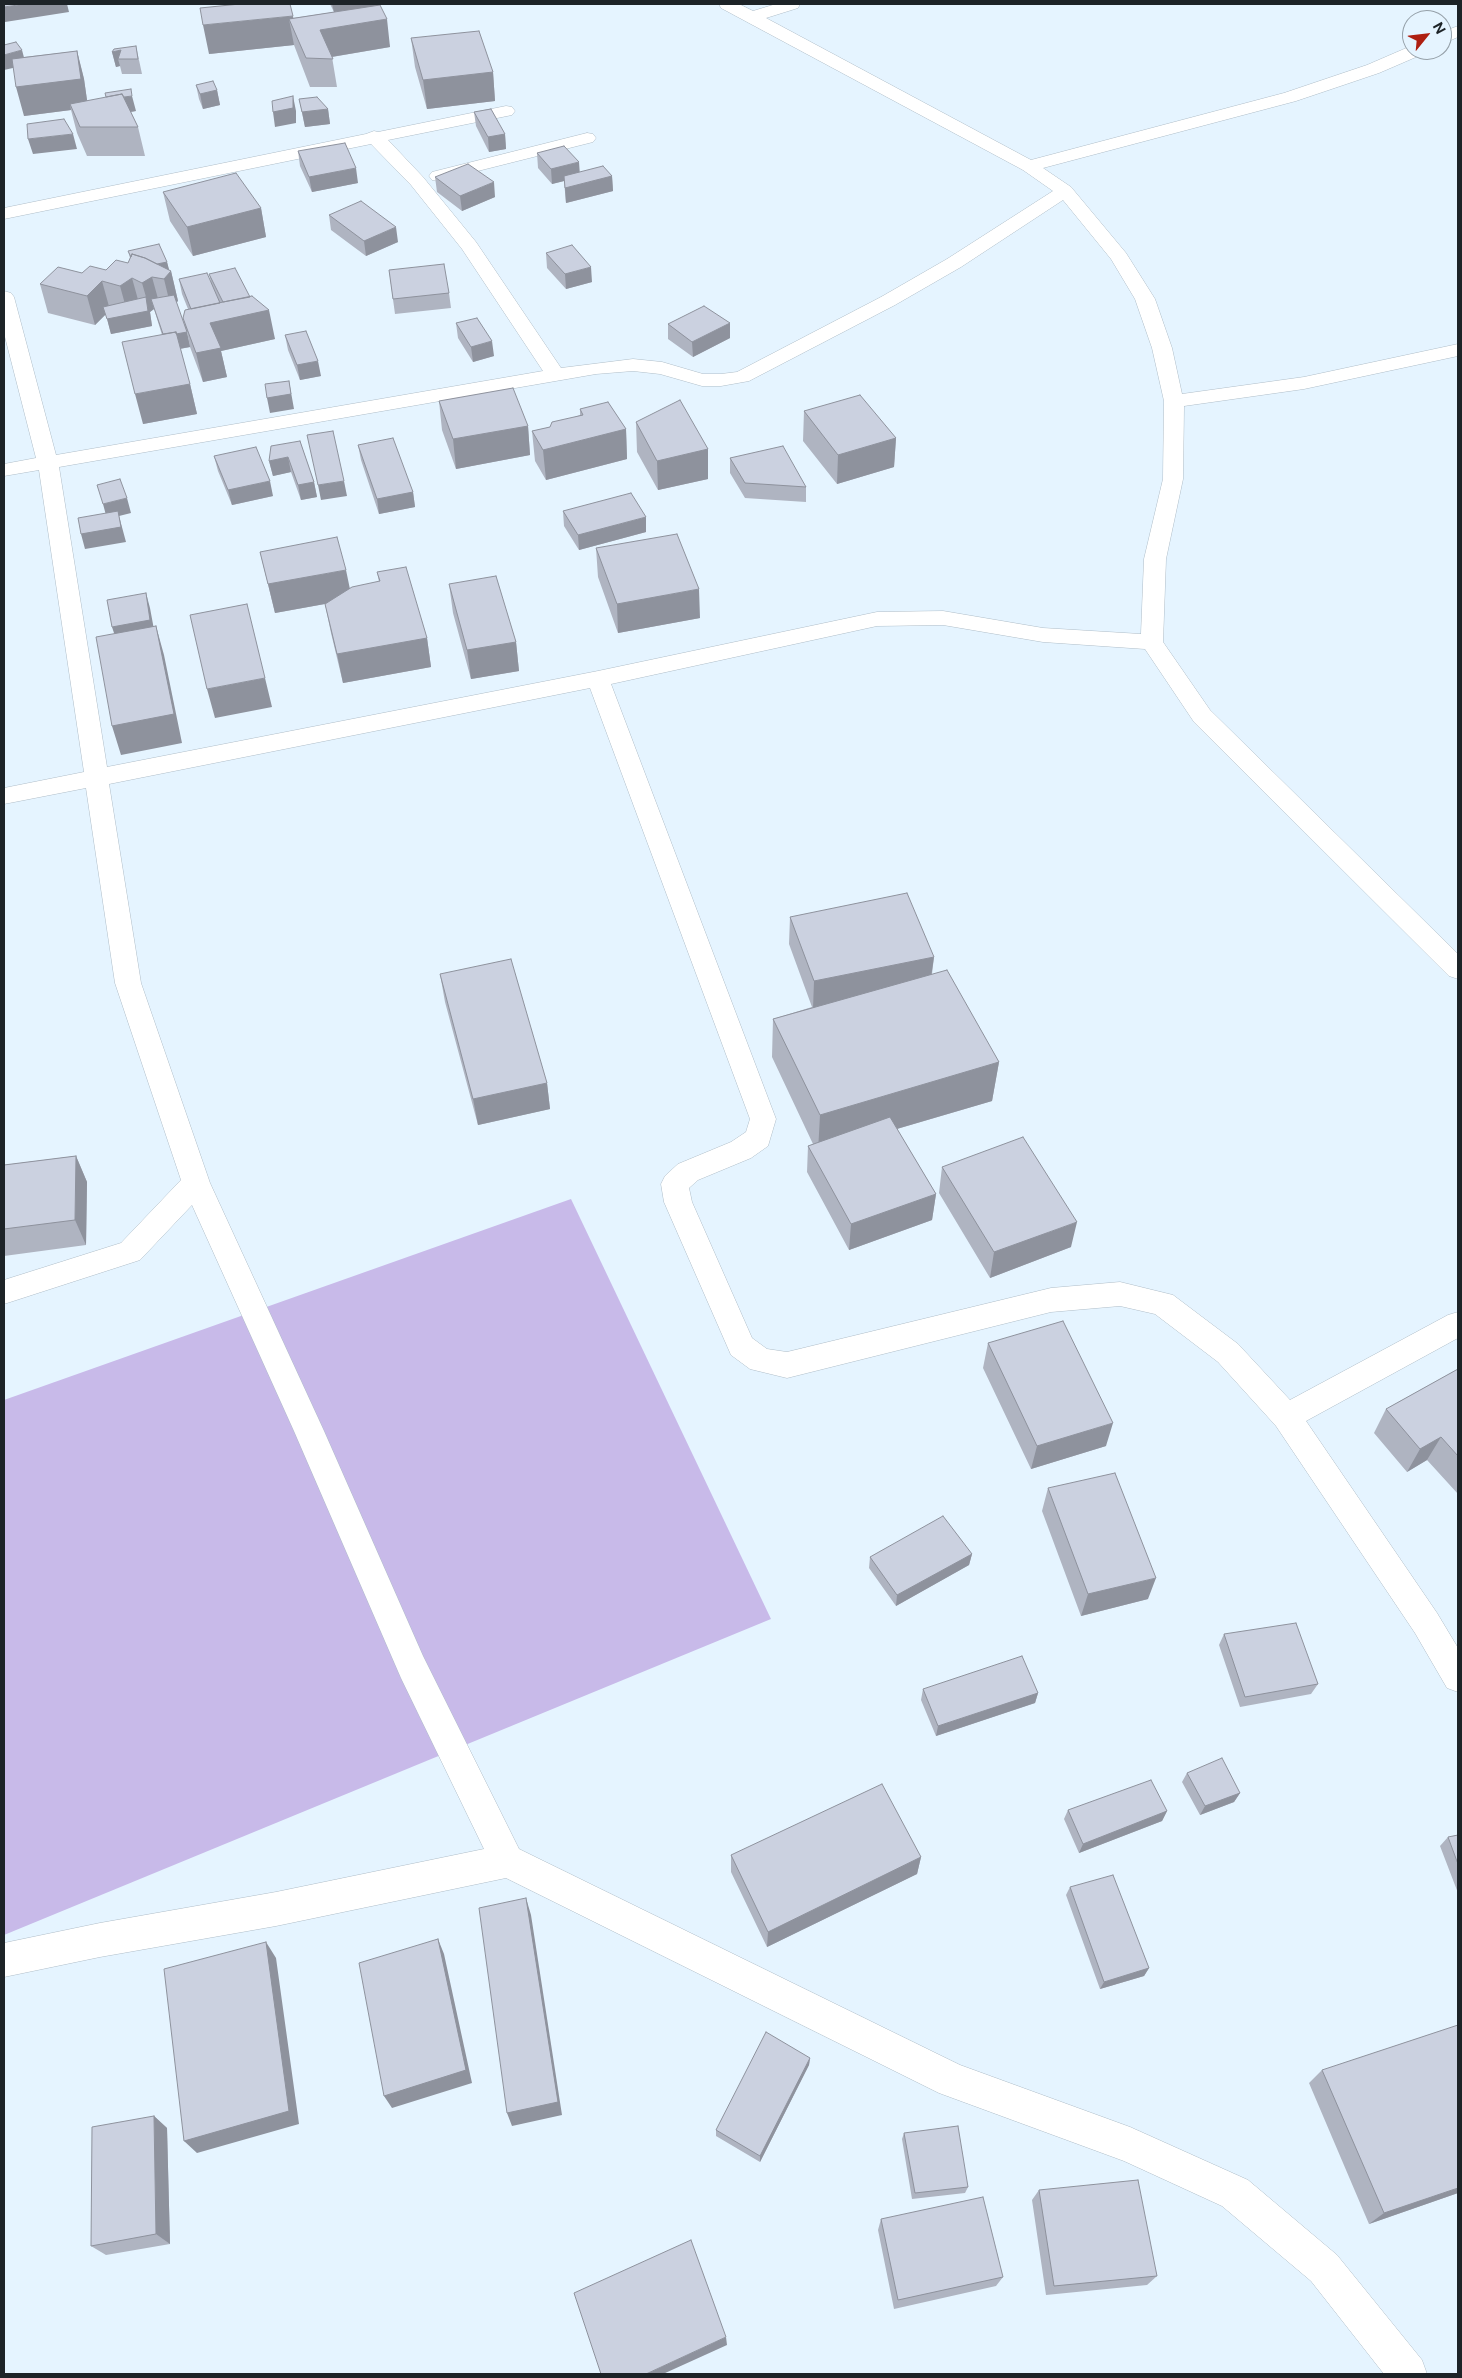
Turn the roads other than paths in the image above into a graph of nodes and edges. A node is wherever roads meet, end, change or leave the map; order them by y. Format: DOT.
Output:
graph roads {
  1 [pos="727,4"];
  2 [pos="792,4"];
  3 [pos="753,17"];
  4 [pos="1402,56"];
  5 [pos="506,111"];
  6 [pos="374,136"];
  7 [pos="587,138"];
  8 [pos="1029,166"];
  9 [pos="417,181"];
  10 [pos="1065,191"];
  11 [pos="4,213"];
  12 [pos="4,297"];
  13 [pos="1458,350"];
  14 [pos="556,375"];
  15 [pos="1174,401"];
  16 [pos="48,463"];
  17 [pos="4,470"];
  18 [pos="1152,642"];
  19 [pos="598,679"];
  20 [pos="96,778"];
  21 [pos="4,796"];
  22 [pos="1458,969"];
  23 [pos="196,1183"];
  24 [pos="4,1292"];
  25 [pos="1458,1324"];
  26 [pos="1286,1416"];
  27 [pos="1458,1677"];
  28 [pos="508,1861"];
  29 [pos="4,1960"];
  30 [pos="1408,2374"];
  1 -- 3 [label="street"];
  2 -- 3 [label="street"];
  3 -- 8 [label="street"];
  4 -- 8 [label="street"];
  5 -- 6 [label="street"];
  6 -- 9 [label="street"];
  6 -- 11 [label="street"];
  7 -- 9 [label="street"];
  8 -- 10 [label="street"];
  9 -- 14 [label="street"];
  10 -- 14 [label="street"];
  10 -- 15 [label="street"];
  12 -- 16 [label="street"];
  13 -- 15 [label="street"];
  14 -- 16 [label="street"];
  15 -- 18 [label="street"];
  16 -- 17 [label="street"];
  16 -- 20 [label="street"];
  18 -- 19 [label="street"];
  18 -- 22 [label="street"];
  19 -- 20 [label="street"];
  19 -- 26 [label="street"];
  20 -- 21 [label="street"];
  20 -- 23 [label="street"];
  23 -- 24 [label="street"];
  23 -- 28 [label="street"];
  25 -- 26 [label="street"];
  26 -- 27 [label="street"];
  28 -- 29 [label="street"];
  28 -- 30 [label="street"];
}
